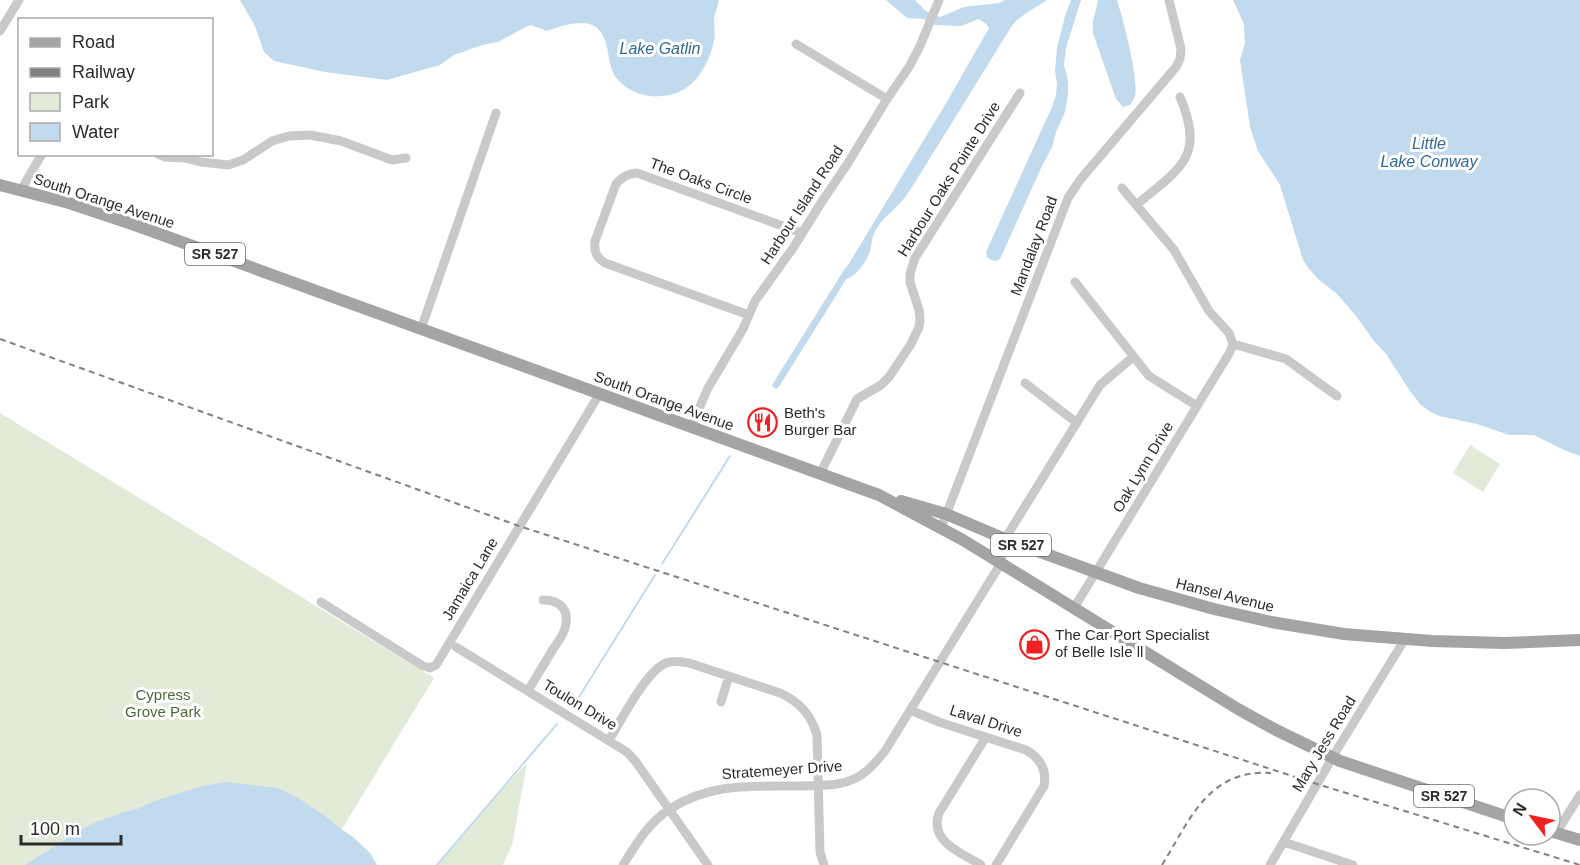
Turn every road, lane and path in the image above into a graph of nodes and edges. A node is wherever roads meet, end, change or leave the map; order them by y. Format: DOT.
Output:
graph roads {
  1 [pos="19,0"];
  2 [pos="939,0"];
  3 [pos="1169,0"];
  4 [pos="0,31"];
  5 [pos="796,44"];
  6 [pos="1020,93"];
  7 [pos="1180,97"];
  8 [pos="887,99"];
  9 [pos="496,113"];
  10 [pos="41,156"];
  11 [pos="163,156"];
  12 [pos="406,158"];
  13 [pos="0,185"];
  14 [pos="1122,188"];
  15 [pos="21,190"];
  16 [pos="1136,205"];
  17 [pos="802,233"];
  18 [pos="1075,282"];
  19 [pos="749,315"];
  20 [pos="421,329"];
  21 [pos="1232,342"];
  22 [pos="1133,357"];
  23 [pos="1025,383"];
  24 [pos="600,393"];
  25 [pos="1337,396"];
  26 [pos="1197,406"];
  27 [pos="1077,423"];
  28 [pos="691,427"];
  29 [pos="820,474"];
  30 [pos="879,495"];
  31 [pos="946,514"];
  32 [pos="941,528"];
  33 [pos="1005,539"];
  34 [pos="1001,563"];
  35 [pos="1096,573"];
  36 [pos="543,600"];
  37 [pos="321,602"];
  38 [pos="1074,608"];
  39 [pos="1405,639"];
  40 [pos="1580,640"];
  41 [pos="456,647"];
  42 [pos="729,676"];
  43 [pos="528,691"];
  44 [pos="720,702"];
  45 [pos="910,710"];
  46 [pos="986,737"];
  47 [pos="609,740"];
  48 [pos="1333,757"];
  49 [pos="818,785"];
  50 [pos="1580,795"];
  51 [pos="669,809"];
  52 [pos="1502,815"];
  53 [pos="1562,820"];
  54 [pos="1562,835"];
  55 [pos="1580,840"];
  56 [pos="1284,842"];
  57 [pos="623,865"];
  58 [pos="708,865"];
  59 [pos="824,865"];
  60 [pos="981,865"];
  61 [pos="996,865"];
  62 [pos="1270,865"];
  63 [pos="1353,865"];
  1 -- 4 [label="street"];
  2 -- 8 [label="street, Harbour Island Road"];
  3 -- 31 [label="street, Mandalay Road"];
  5 -- 8 [label="street"];
  6 -- 29 [label="street, Harbour Oaks Pointe Drive"];
  7 -- 16 [label="street"];
  8 -- 17 [label="street, Harbour Island Road"];
  9 -- 20 [label="street"];
  10 -- 15 [label="street"];
  11 -- 12 [label="street"];
  13 -- 15 [label="main road, South Orange Avenue / SR 527"];
  14 -- 16 [label="street"];
  15 -- 20 [label="main road, South Orange Avenue / SR 527"];
  16 -- 21 [label="street"];
  17 -- 19 [label="street, Harbour Island Road"];
  17 -- 19 [label="street, The Oaks Circle"];
  18 -- 22 [label="street"];
  19 -- 28 [label="street, Harbour Island Road"];
  20 -- 24 [label="main road, South Orange Avenue / SR 527"];
  21 -- 25 [label="street"];
  21 -- 26 [label="street, Oak Lynn Drive"];
  22 -- 26 [label="street"];
  22 -- 27 [label="street"];
  23 -- 27 [label="street"];
  24 -- 28 [label="main road, South Orange Avenue / SR 527"];
  24 -- 37 [label="street, Jamaica Lane"];
  26 -- 35 [label="street, Oak Lynn Drive"];
  27 -- 33 [label="street"];
  28 -- 29 [label="main road, South Orange Avenue / SR 527"];
  29 -- 30 [label="main road, South Orange Avenue / SR 527"];
  30 -- 31 [label="main road, Hansel Avenue / SR 527"];
  30 -- 32 [label="main road, South Orange Avenue / SR 527"];
  31 -- 32 [label="street, Mandalay Road"];
  31 -- 33 [label="main road, Hansel Avenue / SR 527"];
  32 -- 34 [label="main road, South Orange Avenue / SR 527"];
  33 -- 34 [label="street"];
  33 -- 35 [label="main road, Hansel Avenue / SR 527"];
  34 -- 38 [label="main road, South Orange Avenue / SR 527"];
  34 -- 45 [label="street, Stratemeyer Drive"];
  35 -- 38 [label="street, Oak Lynn Drive"];
  35 -- 39 [label="main road, Hansel Avenue / SR 527"];
  36 -- 43 [label="street"];
  38 -- 48 [label="main road, South Orange Avenue / SR 527"];
  39 -- 40 [label="main road, Hansel Avenue / SR 527"];
  39 -- 48 [label="street, Mary Jess Road"];
  41 -- 43 [label="street, Toulon Drive"];
  42 -- 44 [label="street"];
  42 -- 47 [label="street"];
  42 -- 49 [label="street"];
  43 -- 47 [label="street, Toulon Drive"];
  45 -- 46 [label="street, Laval Drive"];
  45 -- 49 [label="street, Stratemeyer Drive"];
  46 -- 60 [label="street"];
  46 -- 61 [label="street, Laval Drive"];
  47 -- 51 [label="street, Toulon Drive"];
  48 -- 52 [label="main road, South Orange Avenue / SR 527"];
  48 -- 56 [label="street, Mary Jess Road"];
  49 -- 51 [label="street, Stratemeyer Drive"];
  49 -- 59 [label="street"];
  50 -- 53 [label="street"];
  51 -- 57 [label="street, Stratemeyer Drive"];
  51 -- 58 [label="street, Toulon Drive"];
  54 -- 55 [label="main road"];
  56 -- 62 [label="street, Mary Jess Road"];
  56 -- 63 [label="street"];
}
